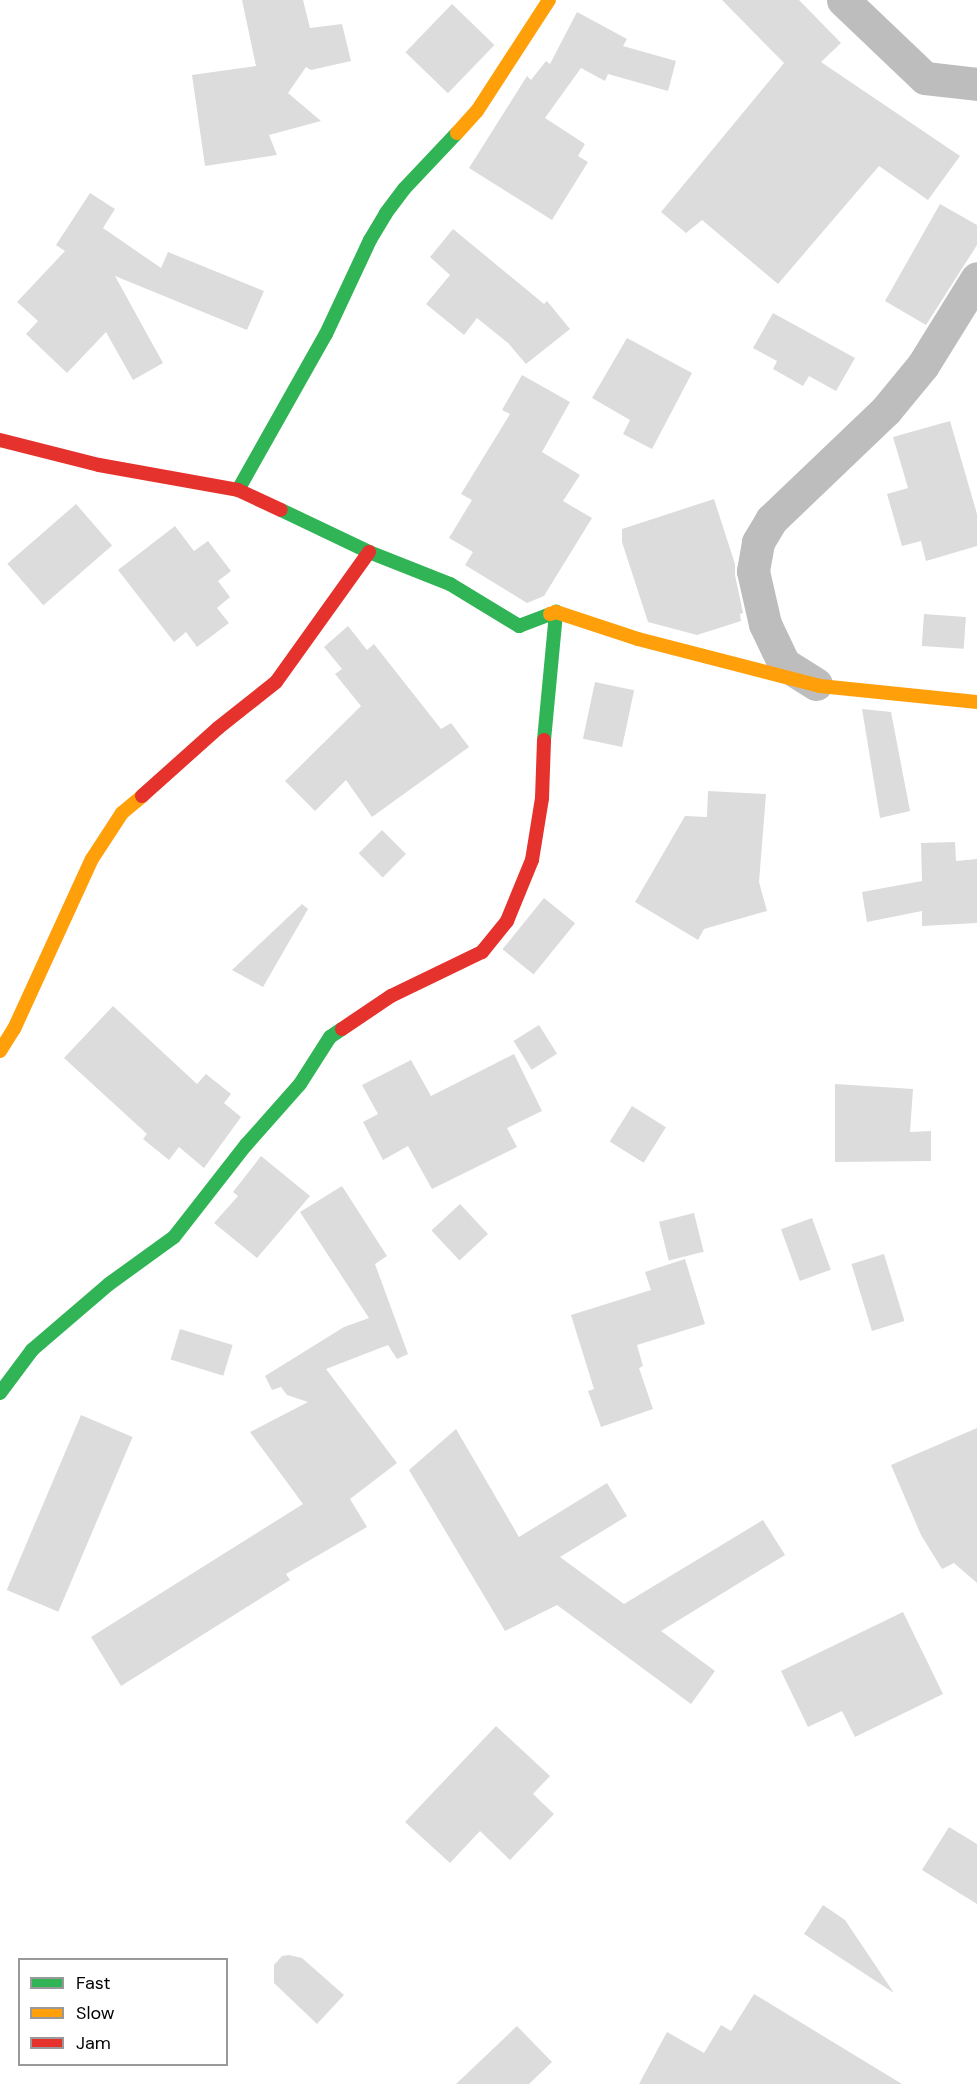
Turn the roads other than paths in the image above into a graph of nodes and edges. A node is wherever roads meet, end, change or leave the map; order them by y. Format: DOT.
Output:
graph roads {
  1 [pos="549,0"];
  2 [pos="843,0"];
  3 [pos="977,84"];
  4 [pos="977,278"];
  5 [pos="0,440"];
  6 [pos="238,490"];
  7 [pos="369,552"];
  8 [pos="556,612"];
  9 [pos="820,686"];
  10 [pos="977,702"];
  11 [pos="0,1051"];
  12 [pos="0,1393"];
  1 -- 6 [label="street"];
  2 -- 3 [label="street"];
  4 -- 9 [label="street"];
  5 -- 6 [label="street"];
  6 -- 7 [label="street"];
  7 -- 8 [label="street"];
  7 -- 11 [label="street"];
  8 -- 9 [label="street"];
  8 -- 12 [label="street"];
  9 -- 10 [label="street"];
}
